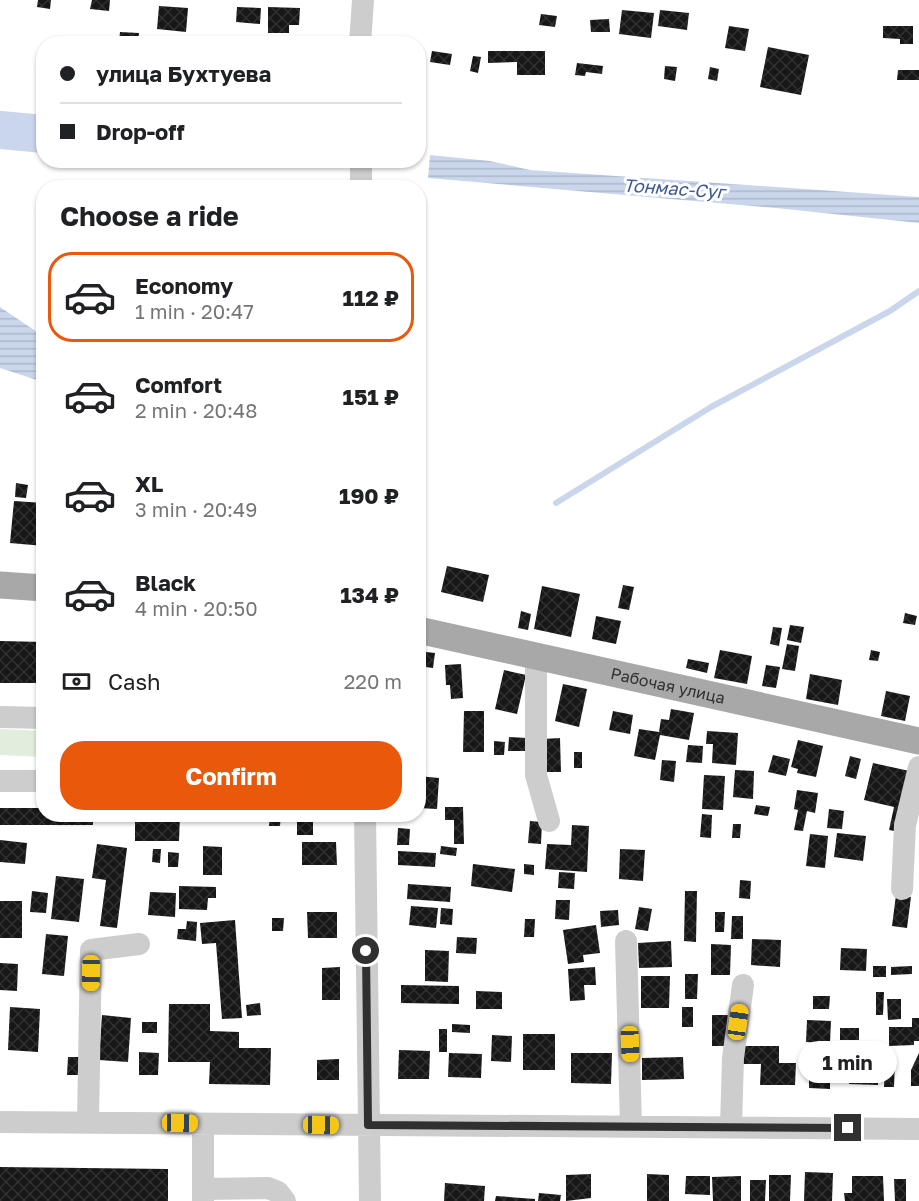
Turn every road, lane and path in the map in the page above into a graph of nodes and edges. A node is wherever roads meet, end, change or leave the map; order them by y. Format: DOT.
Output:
graph roads {
  1 [pos="363,0"];
  2 [pos="361,36"];
  3 [pos="0,585"];
  4 [pos="36,587"];
  5 [pos="426,632"];
  6 [pos="536,656"];
  7 [pos="0,717"];
  8 [pos="36,718"];
  9 [pos="919,741"];
  10 [pos="919,766"];
  11 [pos="0,781"];
  12 [pos="36,781"];
  13 [pos="549,821"];
  14 [pos="366,822"];
  15 [pos="902,889"];
  16 [pos="626,941"];
  17 [pos="139,945"];
  18 [pos="743,985"];
  19 [pos="0,1122"];
  20 [pos="88,1122"];
  21 [pos="203,1124"];
  22 [pos="368,1125"];
  23 [pos="631,1126"];
  24 [pos="731,1127"];
  25 [pos="919,1129"];
  26 [pos="203,1195"];
  27 [pos="285,1201"];
  28 [pos="370,1201"];
  1 -- 2 [label="street"];
  3 -- 4 [label="main road"];
  5 -- 6 [label="main road, Рабочая улица"];
  6 -- 9 [label="main road, Рабочая улица"];
  6 -- 13 [label="street"];
  7 -- 8 [label="street"];
  10 -- 15 [label="street"];
  11 -- 12 [label="street"];
  14 -- 22 [label="street"];
  16 -- 23 [label="street"];
  17 -- 20 [label="street"];
  18 -- 24 [label="street"];
  19 -- 20 [label="street"];
  20 -- 21 [label="street"];
  21 -- 22 [label="street"];
  21 -- 26 [label="street"];
  22 -- 23 [label="street"];
  22 -- 28 [label="street"];
  23 -- 24 [label="street"];
  24 -- 25 [label="street"];
  26 -- 27 [label="street"];
}
